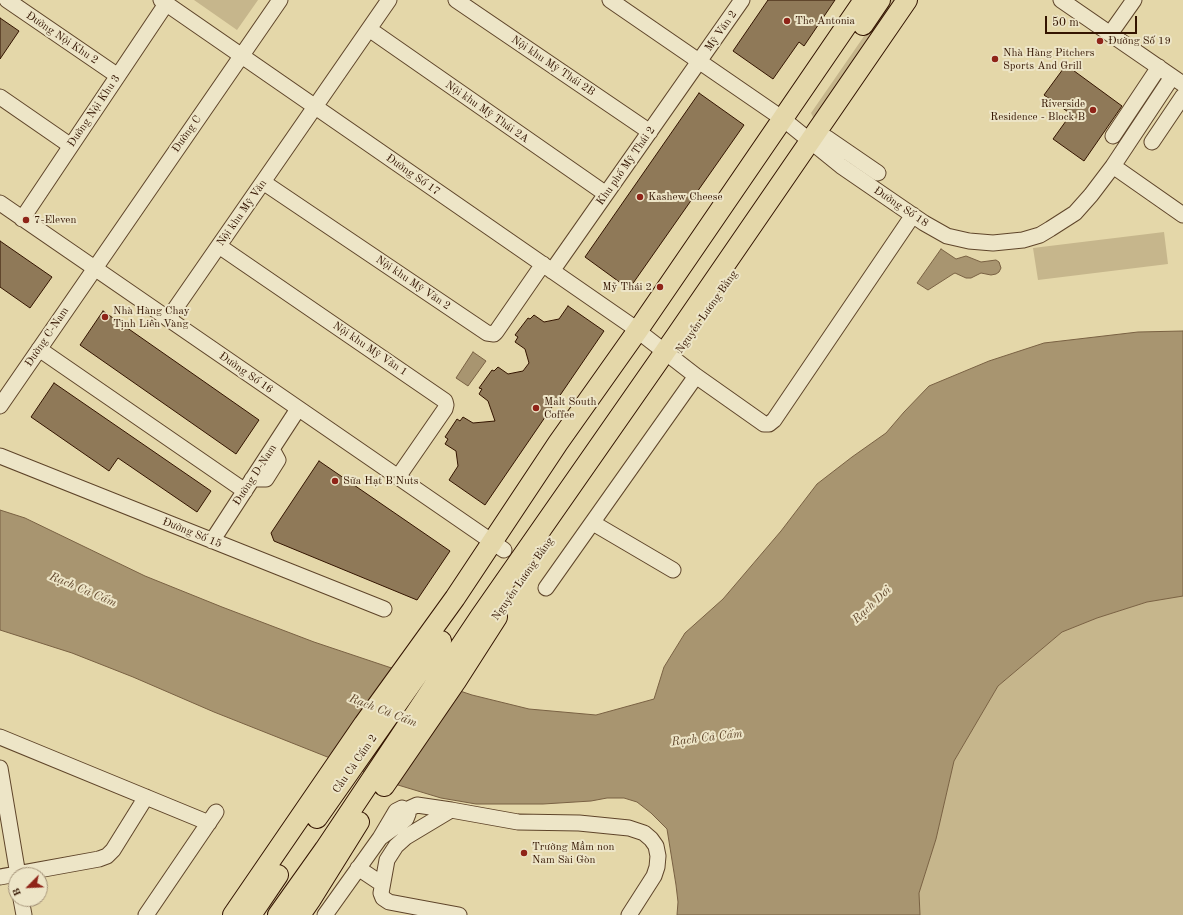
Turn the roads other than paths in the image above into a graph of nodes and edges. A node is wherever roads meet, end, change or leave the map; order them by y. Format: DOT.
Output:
graph roads {
  1 [pos="7,0"];
  2 [pos="280,0"];
  3 [pos="389,0"];
  4 [pos="456,0"];
  5 [pos="610,0"];
  6 [pos="742,0"];
  7 [pos="864,0"];
  8 [pos="880,0"];
  9 [pos="907,0"];
  10 [pos="922,0"];
  11 [pos="1061,0"];
  12 [pos="1134,0"];
  13 [pos="163,2"];
  14 [pos="369,29"];
  15 [pos="1110,34"];
  16 [pos="241,56"];
  17 [pos="699,62"];
  18 [pos="1159,67"];
  19 [pos="118,76"];
  20 [pos="1180,84"];
  21 [pos="0,97"];
  22 [pos="315,107"];
  23 [pos="788,123"];
  24 [pos="650,132"];
  25 [pos="1113,136"];
  26 [pos="819,142"];
  27 [pos="1152,142"];
  28 [pos="71,146"];
  29 [pos="1113,166"];
  30 [pos="878,173"];
  31 [pos="263,182"];
  32 [pos="606,194"];
  33 [pos="0,203"];
  34 [pos="913,215"];
  35 [pos="1183,215"];
  36 [pos="22,218"];
  37 [pos="219,246"];
  38 [pos="547,267"];
  39 [pos="94,268"];
  40 [pos="168,319"];
  41 [pos="642,334"];
  42 [pos="39,349"];
  43 [pos="670,356"];
  44 [pos="696,376"];
  45 [pos="0,406"];
  46 [pos="298,409"];
  47 [pos="0,456"];
  48 [pos="398,477"];
  49 [pos="249,485"];
  50 [pos="593,523"];
  51 [pos="212,541"];
  52 [pos="498,546"];
  53 [pos="673,570"];
  54 [pos="546,588"];
  55 [pos="384,609"];
  56 [pos="473,612"];
  57 [pos="0,737"];
  58 [pos="0,768"];
  59 [pos="146,797"];
  60 [pos="451,810"];
  61 [pos="297,835"];
  62 [pos="331,853"];
  63 [pos="17,867"];
  64 [pos="48,868"];
  65 [pos="358,868"];
  66 [pos="382,884"];
  67 [pos="146,915"];
  68 [pos="233,915"];
  69 [pos="251,915"];
  70 [pos="278,915"];
  71 [pos="300,915"];
  72 [pos="325,915"];
  73 [pos="459,915"];
  74 [pos="629,915"];
  1 -- 19 [label="street, Đường Nội Khu 2"];
  2 -- 16 [label="street, Đường C"];
  3 -- 14 [label="street"];
  4 -- 24 [label="street, Nội khu Mỹ Thái 2B"];
  5 -- 17 [label="street, Đường Số 18"];
  6 -- 17 [label="street, Mỹ Văn 2"];
  7 -- 23 [label="main road"];
  8 -- 23 [label="main road"];
  9 -- 26 [label="main road, Nguyễn Lương Bằng"];
  10 -- 26 [label="main road, Nguyễn Lương Bằng"];
  11 -- 15 [label="street"];
  12 -- 15 [label="street"];
  13 -- 16 [label="street, Đường Số 17"];
  13 -- 19 [label="street, Đường Nội Khu 3"];
  14 -- 22 [label="street"];
  14 -- 32 [label="street, Nội khu Mỹ Thái 2A"];
  15 -- 18 [label="street"];
  16 -- 22 [label="street, Đường Số 17"];
  16 -- 39 [label="street, Đường C"];
  17 -- 23 [label="street, Đường Số 18"];
  17 -- 24 [label="street, Khu phố Mỹ Thái 2"];
  18 -- 20 [label="street"];
  18 -- 25 [label="street"];
  19 -- 28 [label="street, Đường Nội Khu 3"];
  20 -- 27 [label="street"];
  20 -- 29 [label="street, Đường Số 18"];
  21 -- 28 [label="street"];
  22 -- 31 [label="street, Nội khu Mỹ Văn"];
  22 -- 38 [label="street, Đường Số 17"];
  23 -- 26 [label="street, Đường Số 18"];
  23 -- 41 [label="main road"];
  24 -- 32 [label="street, Khu phố Mỹ Thái 2"];
  26 -- 30 [label="street"];
  26 -- 34 [label="street, Đường Số 18"];
  26 -- 43 [label="main road, Nguyễn Lương Bằng"];
  28 -- 36 [label="street, Đường Nội Khu 3"];
  29 -- 34 [label="street, Đường Số 18"];
  29 -- 35 [label="street"];
  31 -- 37 [label="street, Nội khu Mỹ Văn"];
  31 -- 38 [label="street, Nội khu Mỹ Văn 2"];
  32 -- 38 [label="street, Khu phố Mỹ Thái 2"];
  33 -- 36 [label="street, Đường Số 16"];
  34 -- 44 [label="street, Đường Số 17"];
  36 -- 39 [label="street, Đường Số 16"];
  37 -- 40 [label="street, Nội khu Mỹ Văn"];
  37 -- 48 [label="street, Nội khu Mỹ Văn 1"];
  38 -- 41 [label="street, Đường Số 17"];
  39 -- 40 [label="street, Đường Số 16"];
  39 -- 42 [label="street, Đường C-Nam"];
  40 -- 46 [label="street, Đường Số 16"];
  41 -- 43 [label="street, Đường Số 17"];
  41 -- 52 [label="main road"];
  42 -- 45 [label="street, Đường C-Nam"];
  42 -- 49 [label="street"];
  43 -- 44 [label="street, Đường Số 17"];
  43 -- 56 [label="main road, Nguyễn Lương Bằng"];
  44 -- 50 [label="street"];
  46 -- 48 [label="street, Đường Số 16"];
  46 -- 49 [label="street, Đường D-Nam"];
  47 -- 51 [label="street, Đường Số 15"];
  48 -- 52 [label="street, Đường Số 16"];
  49 -- 51 [label="street, Đường D-Nam"];
  50 -- 53 [label="street"];
  50 -- 54 [label="street"];
  51 -- 55 [label="street, Đường Số 15"];
  52 -- 56 [label="main road"];
  56 -- 61 [label="main road, Cầu Cả Cấm 2"];
  56 -- 62 [label="main road, Cầu Cả Cấm 2"];
  57 -- 59 [label="street"];
  58 -- 63 [label="street"];
  59 -- 64 [label="street"];
  59 -- 67 [label="street"];
  60 -- 65 [label="street"];
  60 -- 66 [label="street"];
  60 -- 74 [label="street"];
  61 -- 68 [label="main road"];
  61 -- 69 [label="main road"];
  62 -- 70 [label="main road"];
  62 -- 71 [label="main road"];
  65 -- 66 [label="street"];
  65 -- 72 [label="street"];
  66 -- 73 [label="street"];
}
